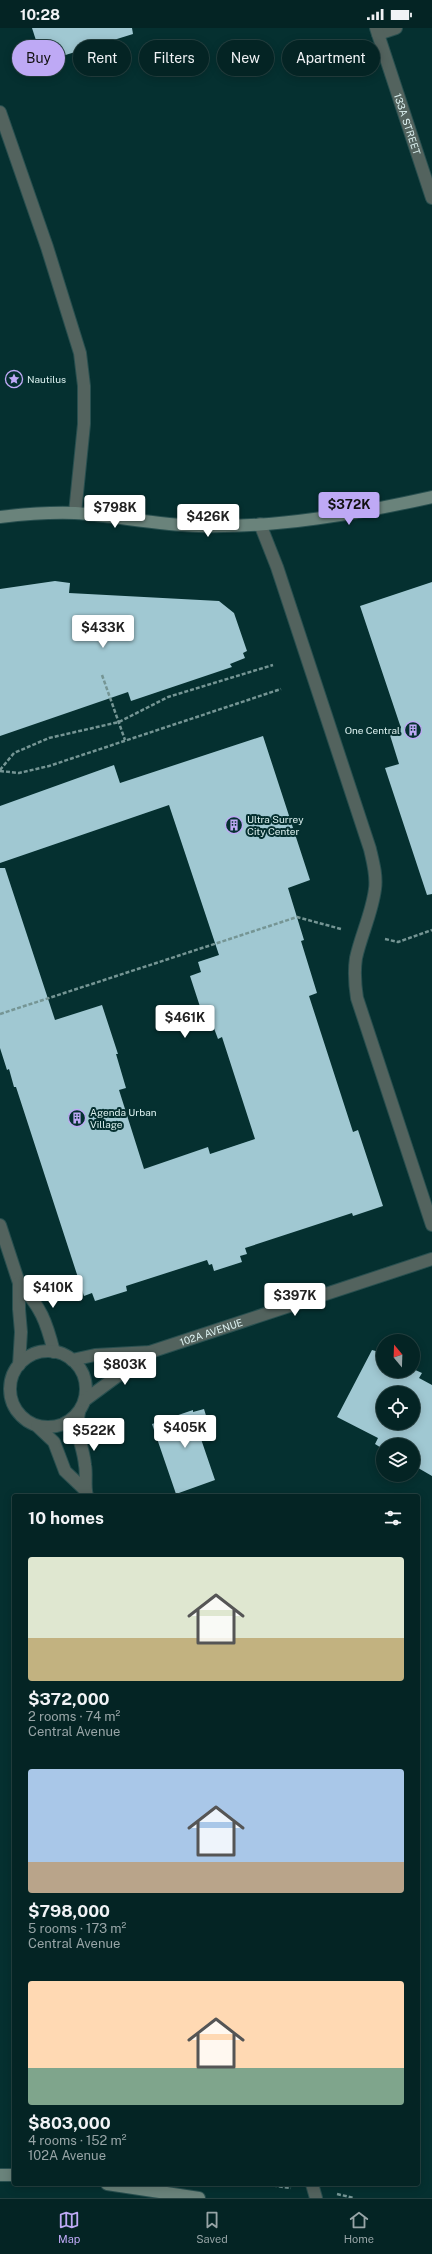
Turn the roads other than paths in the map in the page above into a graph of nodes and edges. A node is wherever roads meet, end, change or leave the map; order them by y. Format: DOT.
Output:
graph roads {
  1 [pos="396,28"];
  2 [pos="377,31"];
  3 [pos="0,112"];
  4 [pos="432,198"];
  5 [pos="432,497"];
  6 [pos="75,513"];
  7 [pos="0,517"];
  8 [pos="260,524"];
  9 [pos="0,1225"];
  10 [pos="432,1225"];
  11 [pos="432,1259"];
  12 [pos="19,1283"];
  13 [pos="54,1352"];
  14 [pos="150,1352"];
  15 [pos="72,1360"];
  16 [pos="18,1365"];
  17 [pos="85,1400"];
  18 [pos="79,1412"];
  19 [pos="38,1426"];
  20 [pos="86,1493"];
  21 [pos="0,2175"];
  22 [pos="12,2175"];
  23 [pos="120,2186"];
  24 [pos="313,2186"];
  25 [pos="199,2198"];
  26 [pos="316,2198"];
  1 -- 2 [label="street"];
  2 -- 4 [label="street, 133A STREET"];
  3 -- 6 [label="street"];
  5 -- 8 [label="street"];
  6 -- 7 [label="street"];
  6 -- 8 [label="street"];
  8 -- 10 [label="street"];
  9 -- 12 [label="street"];
  11 -- 14 [label="street, 102A AVENUE"];
  12 -- 13 [label="street"];
  12 -- 16 [label="street"];
  13 -- 15 [label="street"];
  13 -- 16 [label="street"];
  14 -- 15 [label="street, 102A AVENUE"];
  14 -- 17 [label="street, 102A AVENUE"];
  15 -- 17 [label="street"];
  16 -- 19 [label="street"];
  17 -- 18 [label="street"];
  18 -- 19 [label="street"];
  18 -- 20 [label="street"];
  19 -- 20 [label="street"];
  21 -- 22 [label="street"];
  23 -- 25 [label="street"];
  24 -- 26 [label="street"];
}
